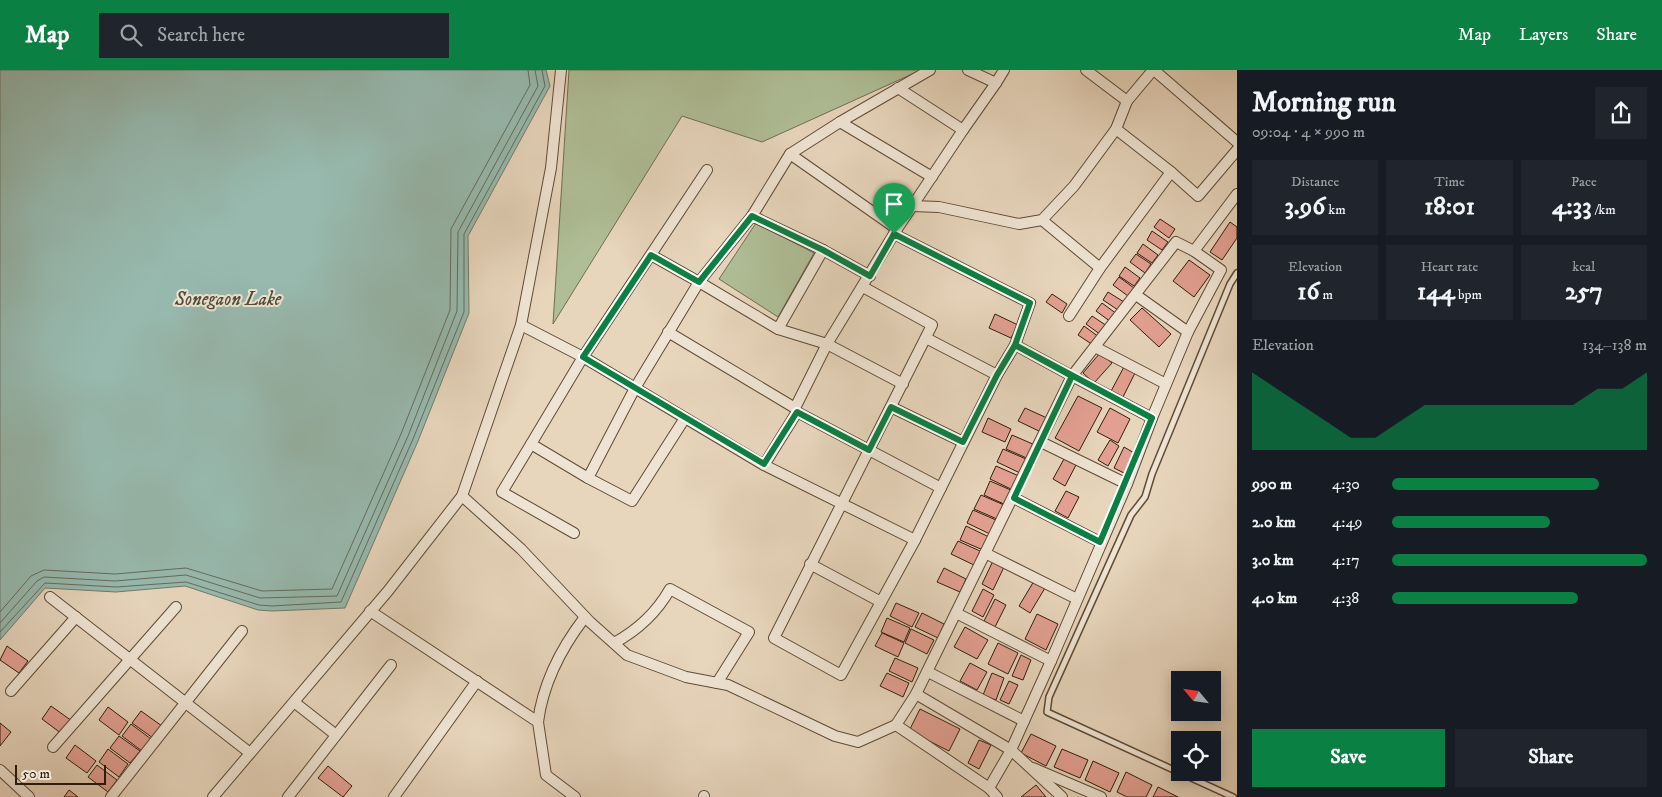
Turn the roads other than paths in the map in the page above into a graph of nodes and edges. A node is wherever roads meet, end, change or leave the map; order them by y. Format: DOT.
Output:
graph roads {
  1 [pos="561,70"];
  2 [pos="930,70"];
  3 [pos="968,70"];
  4 [pos="1004,70"];
  5 [pos="1086,70"];
  6 [pos="1154,70"];
  7 [pos="996,83"];
  8 [pos="898,88"];
  9 [pos="1127,101"];
  10 [pos="840,122"];
  11 [pos="1116,129"];
  12 [pos="963,130"];
  13 [pos="1237,142"];
  14 [pos="1237,150"];
  15 [pos="790,154"];
  16 [pos="707,170"];
  17 [pos="1171,172"];
  18 [pos="932,177"];
  19 [pos="1237,194"];
  20 [pos="912,206"];
  21 [pos="752,216"];
  22 [pos="1042,220"];
  23 [pos="896,231"];
  24 [pos="823,250"];
  25 [pos="1194,251"];
  26 [pos="651,255"];
  27 [pos="1100,268"];
  28 [pos="1237,273"];
  29 [pos="870,276"];
  30 [pos="699,282"];
  31 [pos="863,287"];
  32 [pos="1136,296"];
  33 [pos="1069,316"];
  34 [pos="521,325"];
  35 [pos="778,330"];
  36 [pos="668,332"];
  37 [pos="1188,332"];
  38 [pos="926,338"];
  39 [pos="827,344"];
  40 [pos="1015,345"];
  41 [pos="1095,348"];
  42 [pos="583,357"];
  43 [pos="997,375"];
  44 [pos="1072,376"];
  45 [pos="903,384"];
  46 [pos="1166,384"];
  47 [pos="635,388"];
  48 [pos="891,407"];
  49 [pos="796,410"];
  50 [pos="685,418"];
  51 [pos="1152,418"];
  52 [pos="963,442"];
  53 [pos="1041,442"];
  54 [pos="531,444"];
  55 [pos="869,450"];
  56 [pos="764,464"];
  57 [pos="588,478"];
  58 [pos="1126,484"];
  59 [pos="941,488"];
  60 [pos="462,496"];
  61 [pos="1014,498"];
  62 [pos="841,502"];
  63 [pos="574,533"];
  64 [pos="915,540"];
  65 [pos="1100,542"];
  66 [pos="985,553"];
  67 [pos="810,564"];
  68 [pos="50,597"];
  69 [pos="1076,599"];
  70 [pos="881,602"];
  71 [pos="176,607"];
  72 [pos="370,611"];
  73 [pos="956,613"];
  74 [pos="76,617"];
  75 [pos="585,617"];
  76 [pos="242,631"];
  77 [pos="614,643"];
  78 [pos="129,659"];
  79 [pos="1051,661"];
  80 [pos="391,665"];
  81 [pos="928,672"];
  82 [pos="476,681"];
  83 [pos="717,683"];
  84 [pos="11,691"];
  85 [pos="916,694"];
  86 [pos="294,702"];
  87 [pos="186,703"];
  88 [pos="1024,721"];
  89 [pos="538,722"];
  90 [pos="896,725"];
  91 [pos="336,735"];
  92 [pos="53,747"];
  93 [pos="1011,750"];
  94 [pos="250,753"];
  95 [pos="1026,765"];
  96 [pos="0,770"];
  97 [pos="988,788"];
  98 [pos="28,797"];
  99 [pos="111,797"];
  100 [pos="213,797"];
  101 [pos="288,797"];
  102 [pos="394,797"];
  103 [pos="575,797"];
  104 [pos="997,797"];
  105 [pos="1062,797"];
  106 [pos="1101,797"];
  107 [pos="1232,797"];
  1 -- 34 [label="street"];
  2 -- 8 [label="street"];
  3 -- 7 [label="street"];
  4 -- 7 [label="street"];
  5 -- 9 [label="street"];
  6 -- 9 [label="street"];
  6 -- 13 [label="street"];
  7 -- 12 [label="street"];
  8 -- 10 [label="street"];
  8 -- 12 [label="street"];
  9 -- 11 [label="street"];
  10 -- 15 [label="street"];
  10 -- 18 [label="street"];
  11 -- 17 [label="street"];
  11 -- 22 [label="street"];
  12 -- 18 [label="street"];
  14 -- 17 [label="street"];
  15 -- 21 [label="street"];
  15 -- 23 [label="street"];
  16 -- 26 [label="street"];
  17 -- 27 [label="street"];
  18 -- 20 [label="street"];
  19 -- 25 [label="street"];
  20 -- 22 [label="street"];
  20 -- 23 [label="street"];
  21 -- 24 [label="street"];
  21 -- 30 [label="street"];
  22 -- 27 [label="street"];
  23 -- 29 [label="street"];
  23 -- 40 [label="street"];
  24 -- 29 [label="street"];
  24 -- 35 [label="street"];
  25 -- 32 [label="street"];
  25 -- 37 [label="street"];
  26 -- 30 [label="street"];
  26 -- 42 [label="street"];
  27 -- 33 [label="street"];
  28 -- 107 [label="lane"];
  29 -- 31 [label="street"];
  30 -- 35 [label="street"];
  30 -- 36 [label="street"];
  31 -- 38 [label="street"];
  31 -- 39 [label="street"];
  32 -- 37 [label="street"];
  32 -- 41 [label="street"];
  34 -- 42 [label="street"];
  34 -- 60 [label="street"];
  35 -- 39 [label="street"];
  36 -- 47 [label="street"];
  36 -- 49 [label="street"];
  37 -- 46 [label="street"];
  38 -- 43 [label="street"];
  38 -- 45 [label="street"];
  39 -- 45 [label="street"];
  39 -- 49 [label="street"];
  40 -- 43 [label="street"];
  40 -- 44 [label="street"];
  41 -- 44 [label="street"];
  41 -- 46 [label="street"];
  42 -- 47 [label="street"];
  42 -- 54 [label="street"];
  43 -- 52 [label="street"];
  44 -- 51 [label="street"];
  44 -- 53 [label="street"];
  45 -- 48 [label="street"];
  46 -- 51 [label="street"];
  47 -- 50 [label="street"];
  47 -- 57 [label="street"];
  48 -- 52 [label="street"];
  48 -- 55 [label="street"];
  49 -- 55 [label="street"];
  49 -- 56 [label="street"];
  50 -- 56 [label="street"];
  50 -- 57 [label="street"];
  51 -- 58 [label="street"];
  52 -- 59 [label="street"];
  53 -- 58 [label="street"];
  53 -- 61 [label="street"];
  54 -- 57 [label="street"];
  54 -- 63 [label="street"];
  55 -- 59 [label="street"];
  55 -- 62 [label="street"];
  56 -- 62 [label="street"];
  58 -- 65 [label="street"];
  59 -- 64 [label="street"];
  60 -- 72 [label="street"];
  60 -- 75 [label="street"];
  61 -- 65 [label="street"];
  61 -- 66 [label="street"];
  62 -- 64 [label="street"];
  62 -- 67 [label="street"];
  64 -- 70 [label="street"];
  65 -- 69 [label="street"];
  66 -- 69 [label="street"];
  66 -- 73 [label="street"];
  67 -- 70 [label="street"];
  67 -- 70 [label="street"];
  68 -- 74 [label="street"];
  69 -- 79 [label="street"];
  71 -- 78 [label="street"];
  72 -- 82 [label="street"];
  72 -- 86 [label="street"];
  73 -- 79 [label="street"];
  73 -- 81 [label="street"];
  74 -- 78 [label="street"];
  74 -- 84 [label="street"];
  75 -- 77 [label="street"];
  75 -- 89 [label="street"];
  76 -- 87 [label="street"];
  77 -- 83 [label="street"];
  77 -- 83 [label="street"];
  78 -- 87 [label="street"];
  78 -- 92 [label="street"];
  79 -- 88 [label="street"];
  80 -- 91 [label="street"];
  81 -- 85 [label="street"];
  81 -- 88 [label="street"];
  82 -- 89 [label="street"];
  82 -- 102 [label="street"];
  83 -- 90 [label="street"];
  85 -- 90 [label="street"];
  85 -- 93 [label="street"];
  86 -- 91 [label="street"];
  86 -- 94 [label="street"];
  87 -- 94 [label="street"];
  87 -- 99 [label="street"];
  88 -- 93 [label="street"];
  89 -- 103 [label="street"];
  90 -- 97 [label="street"];
  91 -- 101 [label="street"];
  93 -- 95 [label="street"];
  93 -- 97 [label="street"];
  94 -- 100 [label="street"];
  95 -- 105 [label="street"];
  95 -- 106 [label="street"];
  96 -- 98 [label="street"];
  97 -- 104 [label="street"];
}
